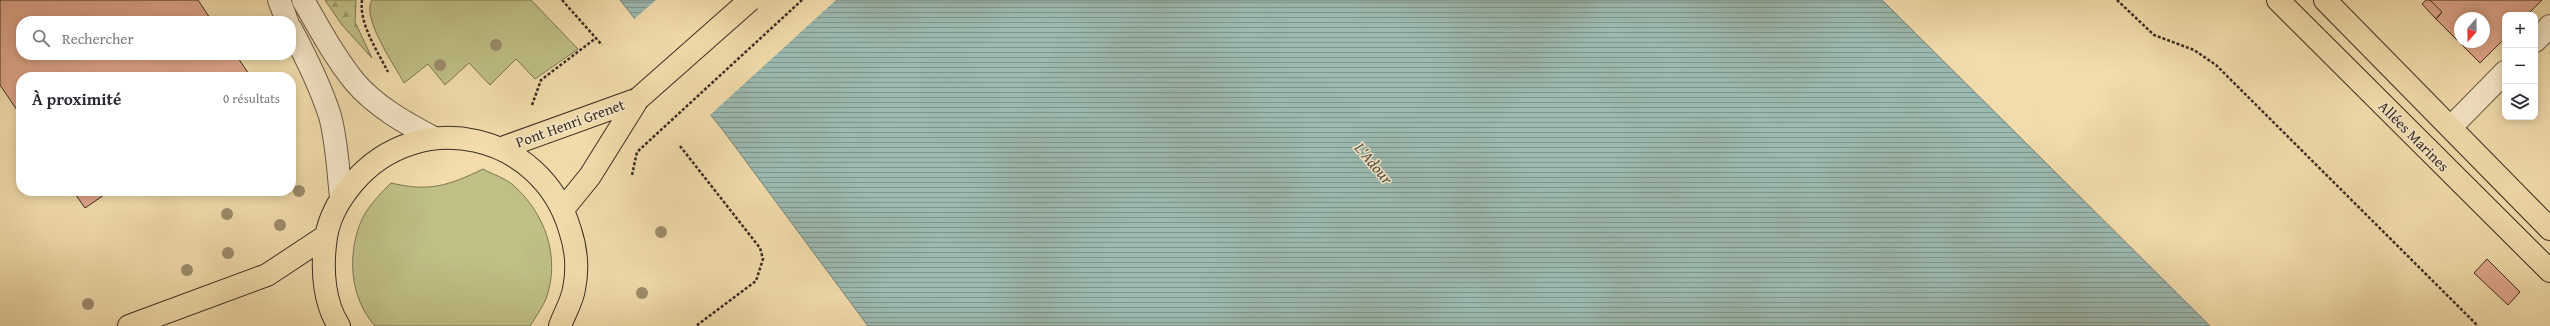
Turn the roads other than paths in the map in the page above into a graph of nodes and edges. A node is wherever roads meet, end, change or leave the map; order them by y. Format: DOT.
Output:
graph roads {
  1 [pos="279,0"];
  2 [pos="303,0"];
  3 [pos="750,0"];
  4 [pos="2278,0"];
  5 [pos="2325,0"];
  6 [pos="285,16"];
  7 [pos="2550,26"];
  8 [pos="2538,38"];
  9 [pos="296,39"];
  10 [pos="2502,75"];
  11 [pos="638,99"];
  12 [pos="2451,127"];
  13 [pos="434,138"];
  14 [pos="502,148"];
  15 [pos="341,197"];
  16 [pos="564,208"];
  17 [pos="2550,229"];
  18 [pos="326,236"];
  19 [pos="2550,271"];
  20 [pos="129,326"];
  21 [pos="339,326"];
  22 [pos="560,326"];
  1 -- 6 [label="street"];
  2 -- 13 [label="street"];
  3 -- 11 [label="main road, Pont Henri Grenet, bridge"];
  4 -- 19 [label="main road, Allées Marines"];
  5 -- 12 [label="main road"];
  7 -- 8 [label="street"];
  9 -- 15 [label="street"];
  10 -- 12 [label="street"];
  11 -- 14 [label="main road, Pont Henri Grenet"];
  11 -- 16 [label="main road, Pont Henri Grenet"];
  12 -- 17 [label="main road"];
  13 -- 14 [label="main road"];
  13 -- 15 [label="main road"];
  14 -- 16 [label="main road"];
  15 -- 18 [label="main road"];
  16 -- 22 [label="main road"];
  18 -- 20 [label="main road"];
  18 -- 21 [label="main road"];
}
